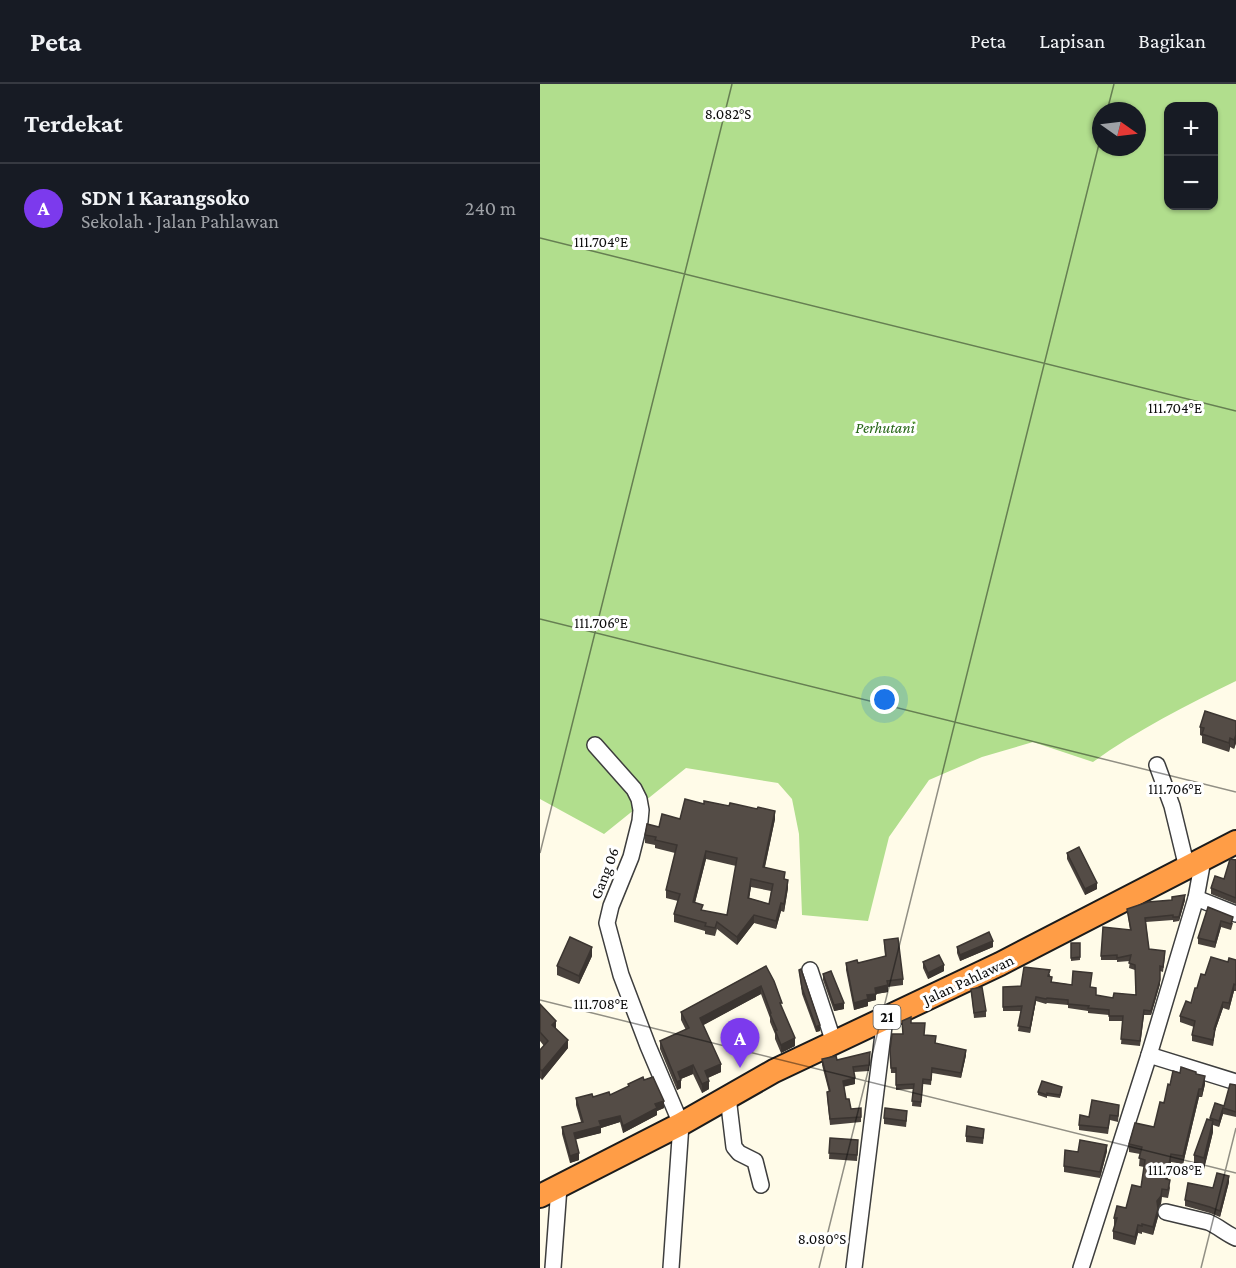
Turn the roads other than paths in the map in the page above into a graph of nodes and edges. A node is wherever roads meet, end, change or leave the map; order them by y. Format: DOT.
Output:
graph roads {
  1 [pos="595,745"];
  2 [pos="1157,765"];
  3 [pos="1236,842"];
  4 [pos="1195,864"];
  5 [pos="1196,898"];
  6 [pos="1236,914"];
  7 [pos="810,970"];
  8 [pos="885,1018"];
  9 [pos="834,1043"];
  10 [pos="1149,1055"];
  11 [pos="1236,1082"];
  12 [pos="728,1097"];
  13 [pos="681,1124"];
  14 [pos="761,1185"];
  15 [pos="549,1191"];
  16 [pos="1166,1212"];
  17 [pos="1236,1238"];
  18 [pos="554,1268"];
  19 [pos="671,1268"];
  20 [pos="854,1268"];
  21 [pos="1081,1268"];
  1 -- 13 [label="street, Gang 06"];
  2 -- 4 [label="street"];
  3 -- 4 [label="highway, Jalan Pahlawan / 21"];
  4 -- 5 [label="street"];
  4 -- 8 [label="highway, Jalan Pahlawan / 21"];
  5 -- 6 [label="street"];
  5 -- 10 [label="street"];
  7 -- 9 [label="street"];
  8 -- 9 [label="highway, Jalan Pahlawan / 21"];
  8 -- 20 [label="street"];
  9 -- 12 [label="highway, Jalan Pahlawan / 21"];
  10 -- 11 [label="street"];
  10 -- 21 [label="street"];
  12 -- 13 [label="highway, Jalan Pahlawan / 21"];
  12 -- 14 [label="street"];
  13 -- 15 [label="highway, Jalan Pahlawan / 21"];
  13 -- 19 [label="street"];
  15 -- 18 [label="street"];
  16 -- 17 [label="street"];
}
